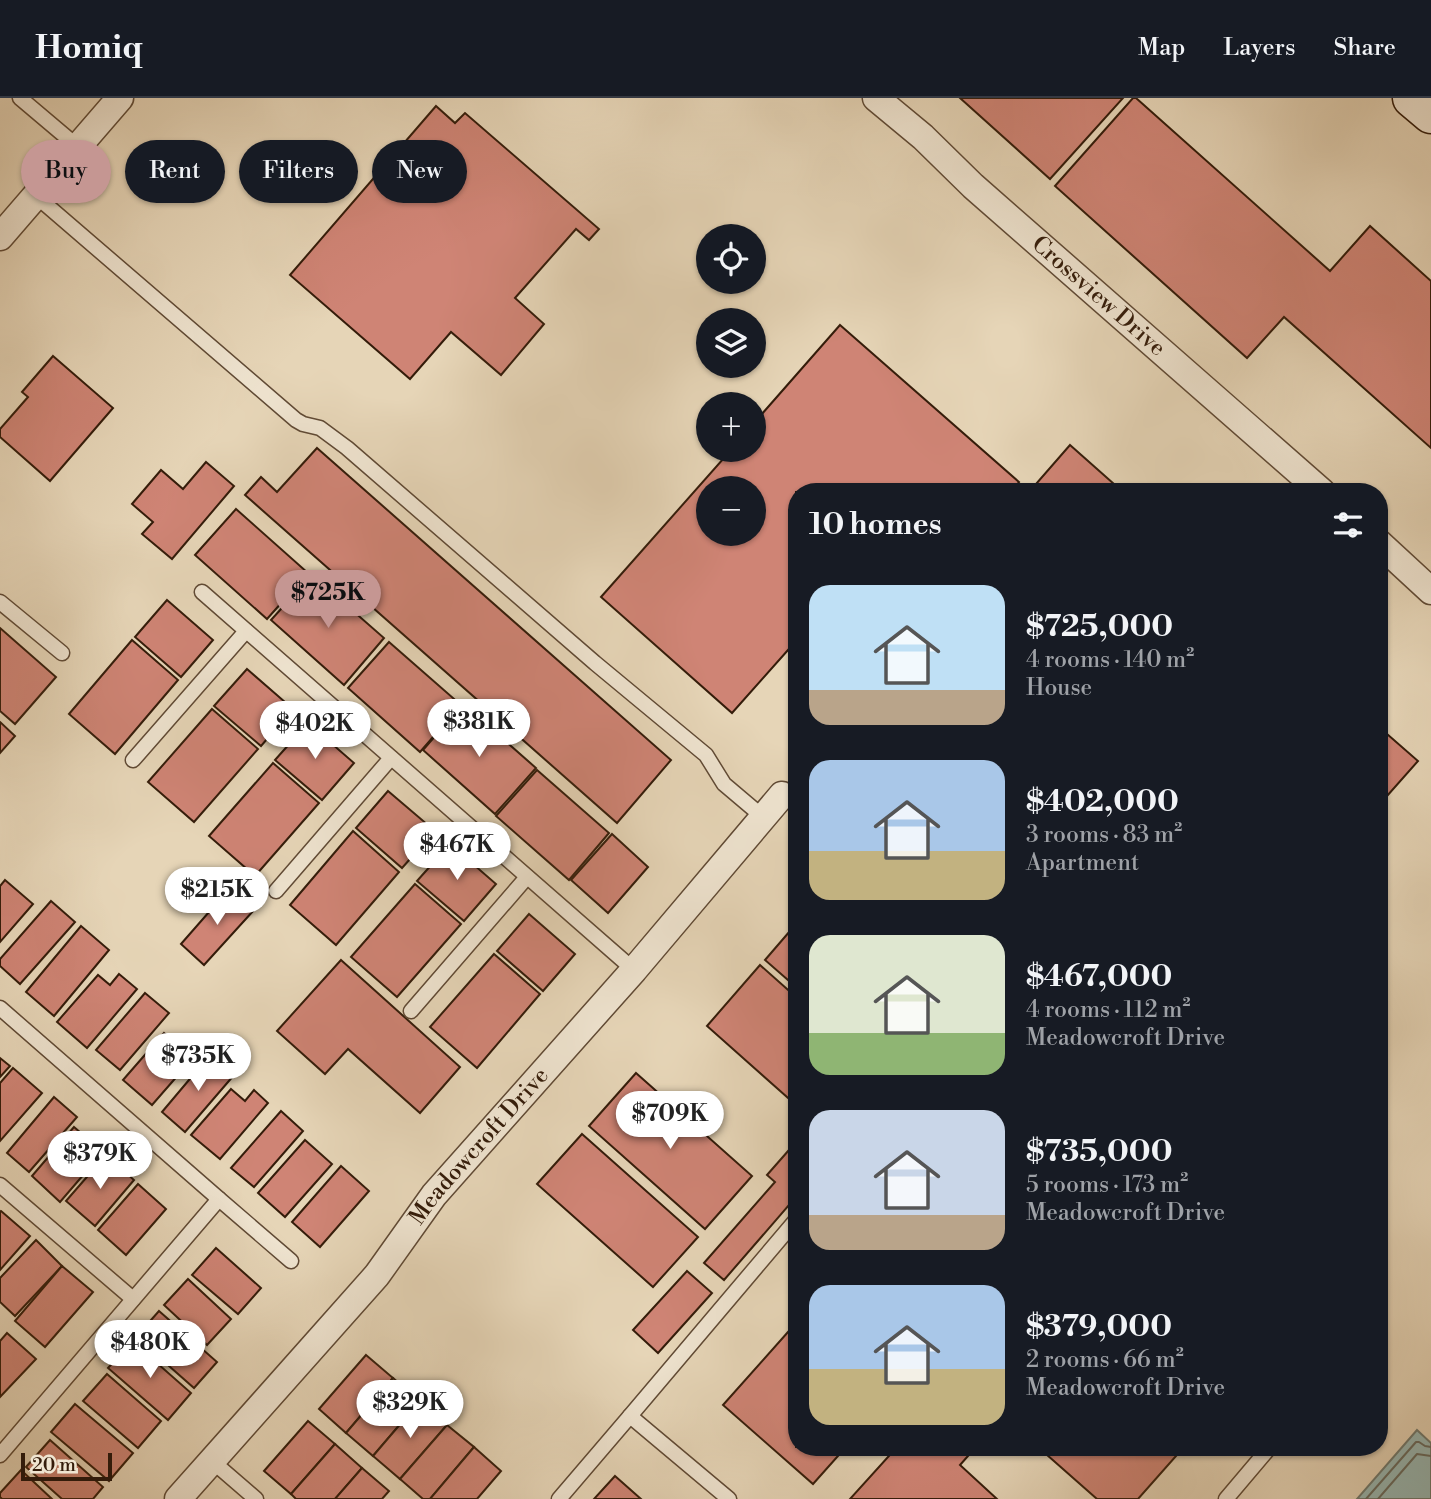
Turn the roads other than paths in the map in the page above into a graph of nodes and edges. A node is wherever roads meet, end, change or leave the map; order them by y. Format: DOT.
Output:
graph roads {
  1 [pos="20,98"];
  2 [pos="120,98"];
  3 [pos="876,98"];
  4 [pos="1412,98"];
  5 [pos="1431,114"];
  6 [pos="70,140"];
  7 [pos="84,140"];
  8 [pos="30,203"];
  9 [pos="44,203"];
  10 [pos="0,237"];
  11 [pos="1312,483"];
  12 [pos="1388,551"];
  13 [pos="1431,591"];
  14 [pos="202,592"];
  15 [pos="0,602"];
  16 [pos="246,631"];
  17 [pos="62,653"];
  18 [pos="391,758"];
  19 [pos="133,760"];
  20 [pos="782,795"];
  21 [pos="763,817"];
  22 [pos="527,877"];
  23 [pos="276,891"];
  24 [pos="634,971"];
  25 [pos="0,1009"];
  26 [pos="411,1011"];
  27 [pos="0,1185"];
  28 [pos="219,1199"];
  29 [pos="788,1229"];
  30 [pos="291,1262"];
  31 [pos="133,1299"];
  32 [pos="630,1416"];
  33 [pos="0,1455"];
  34 [pos="1262,1456"];
  35 [pos="212,1461"];
  36 [pos="178,1499"];
  37 [pos="256,1499"];
  38 [pos="559,1499"];
  39 [pos="729,1499"];
  40 [pos="1226,1499"];
  1 -- 6 [label="lane"];
  2 -- 7 [label="street"];
  3 -- 11 [label="street, Crossview Drive"];
  4 -- 5 [label="main road"];
  8 -- 10 [label="street"];
  9 -- 21 [label="lane"];
  12 -- 13 [label="street"];
  14 -- 16 [label="lane"];
  15 -- 17 [label="lane"];
  16 -- 18 [label="lane"];
  16 -- 19 [label="lane"];
  18 -- 22 [label="lane"];
  18 -- 23 [label="lane"];
  20 -- 21 [label="street, Meadowcroft Drive"];
  21 -- 24 [label="street, Meadowcroft Drive"];
  22 -- 24 [label="lane"];
  22 -- 26 [label="lane"];
  24 -- 35 [label="street, Meadowcroft Drive"];
  25 -- 28 [label="lane"];
  27 -- 31 [label="lane"];
  28 -- 30 [label="lane"];
  28 -- 31 [label="lane"];
  29 -- 32 [label="lane"];
  31 -- 33 [label="lane"];
  32 -- 38 [label="lane"];
  32 -- 39 [label="lane"];
  34 -- 40 [label="lane"];
  35 -- 36 [label="street, Meadowcroft Drive"];
  35 -- 37 [label="lane"];
}
